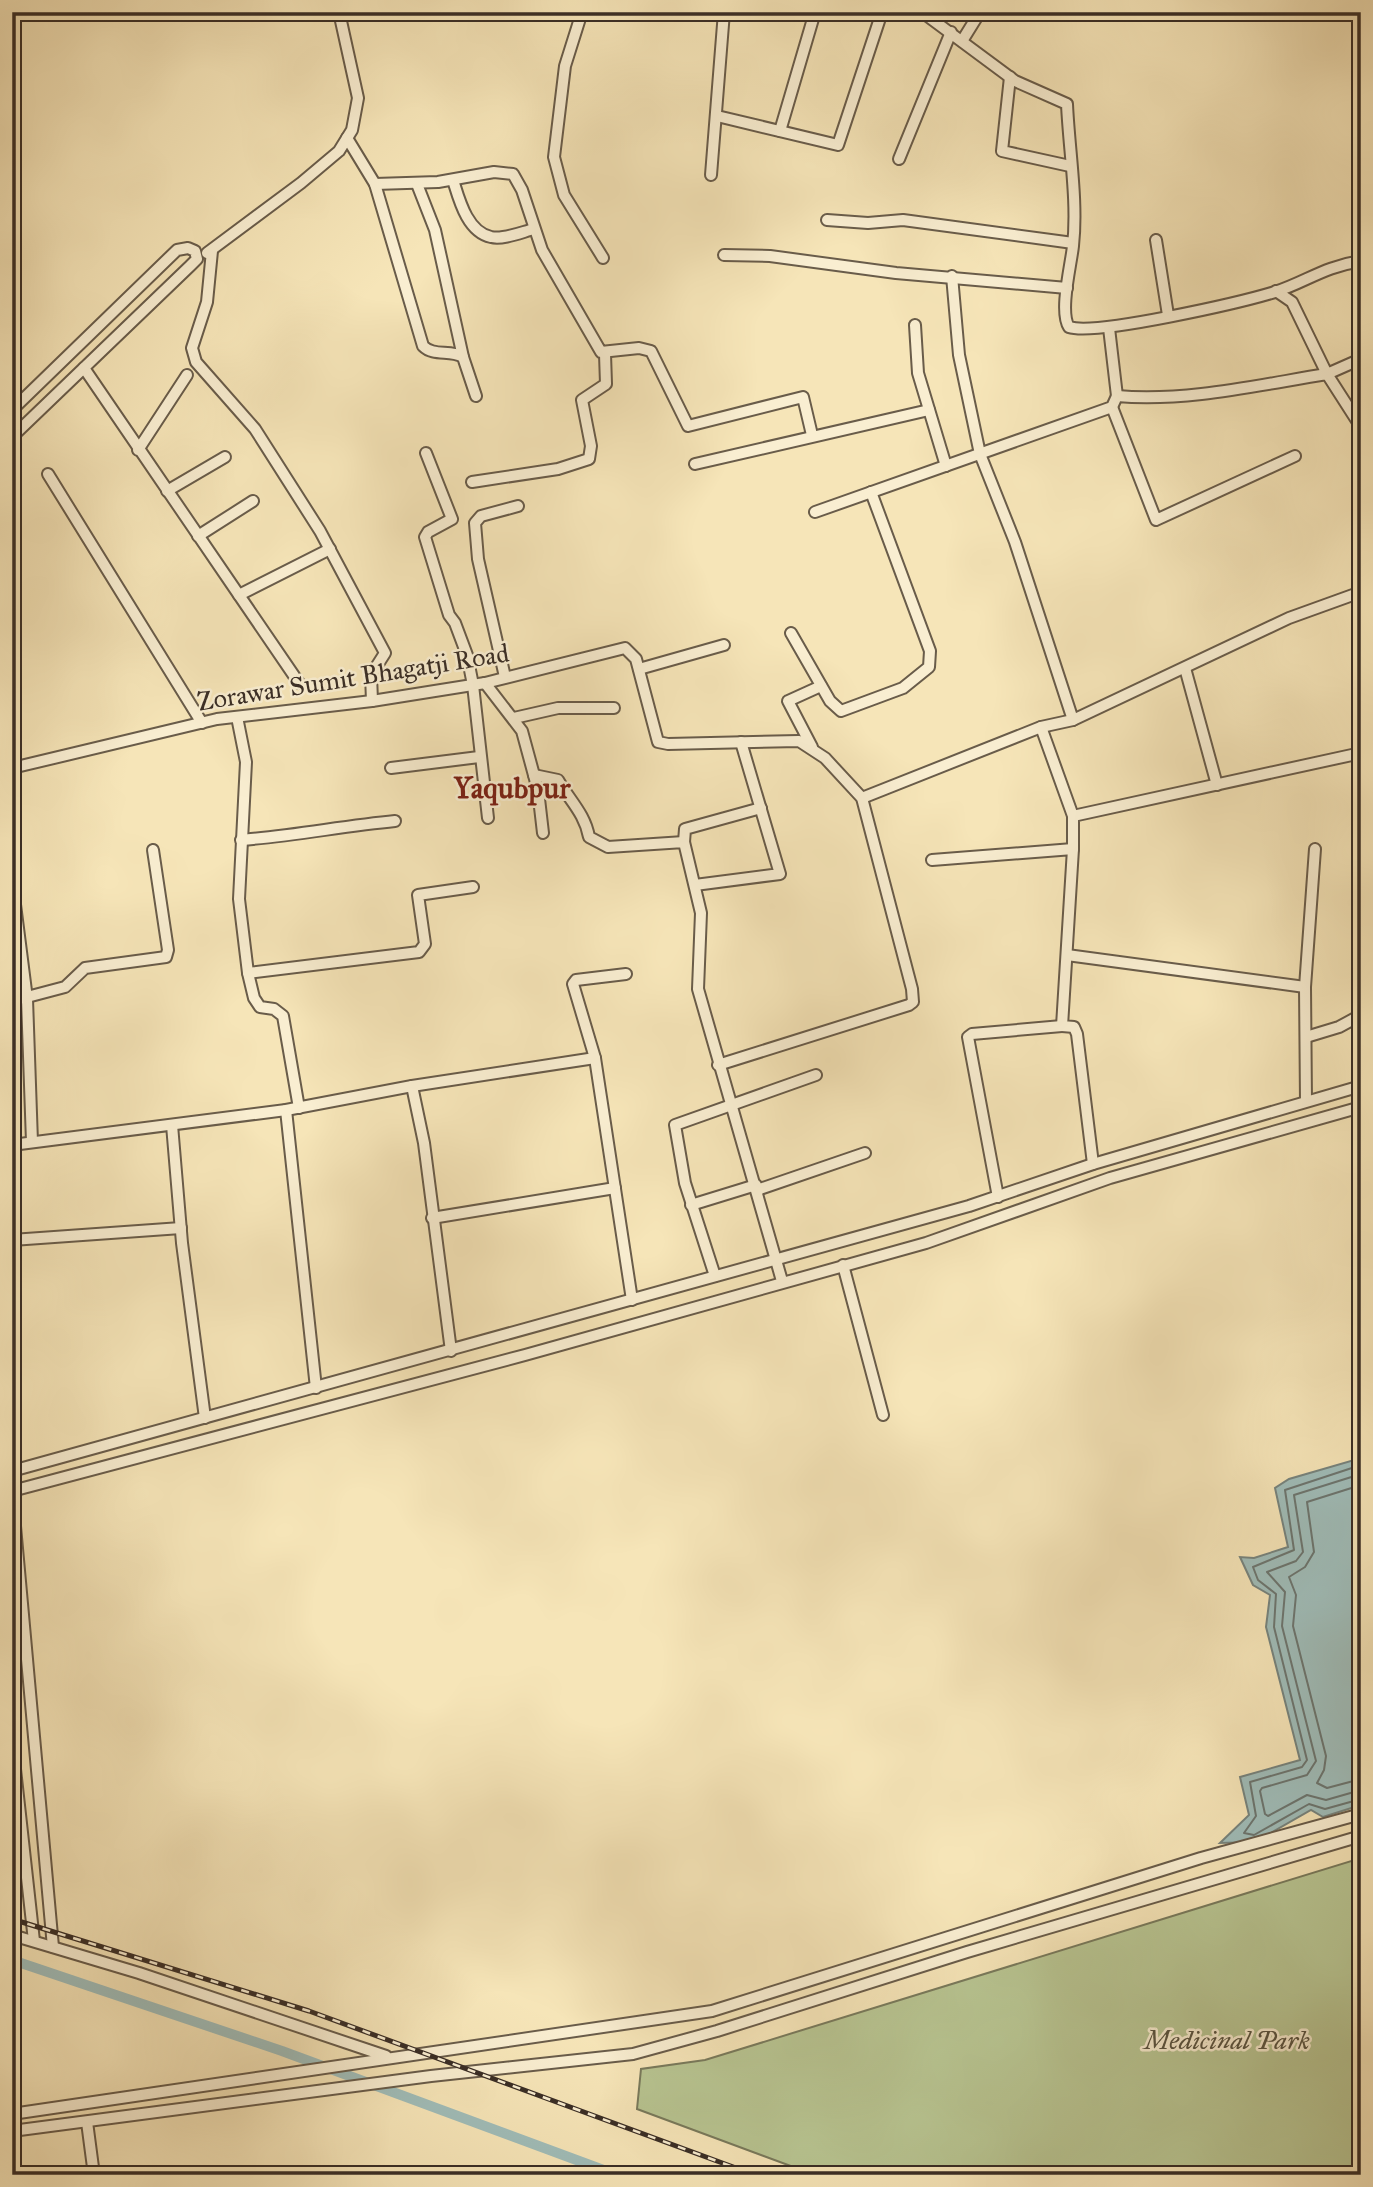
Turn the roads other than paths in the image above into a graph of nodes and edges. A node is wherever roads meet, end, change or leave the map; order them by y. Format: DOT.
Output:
graph roads {
  1 [pos="339,12"];
  2 [pos="582,12"];
  3 [pos="724,12"];
  4 [pos="815,12"];
  5 [pos="882,12"];
  6 [pos="922,12"];
  7 [pos="980,12"];
  8 [pos="941,18"];
  9 [pos="951,32"];
  10 [pos="962,41"];
  11 [pos="1010,77"];
  12 [pos="717,116"];
  13 [pos="780,131"];
  14 [pos="347,138"];
  15 [pos="899,159"];
  16 [pos="1070,166"];
  17 [pos="710,175"];
  18 [pos="453,180"];
  19 [pos="375,184"];
  20 [pos="416,184"];
  21 [pos="827,220"];
  22 [pos="534,229"];
  23 [pos="1156,240"];
  24 [pos="1073,243"];
  25 [pos="212,251"];
  26 [pos="724,254"];
  27 [pos="197,258"];
  28 [pos="603,258"];
  29 [pos="1361,261"];
  30 [pos="952,276"];
  31 [pos="1067,288"];
  32 [pos="1276,291"];
  33 [pos="1168,315"];
  34 [pos="915,325"];
  35 [pos="1109,328"];
  36 [pos="606,354"];
  37 [pos="463,357"];
  38 [pos="1361,359"];
  39 [pos="84,368"];
  40 [pos="187,374"];
  41 [pos="1327,374"];
  42 [pos="476,396"];
  43 [pos="1114,402"];
  44 [pos="12,410"];
  45 [pos="929,411"];
  46 [pos="1361,427"];
  47 [pos="812,435"];
  48 [pos="12,438"];
  49 [pos="138,450"];
  50 [pos="426,453"];
  51 [pos="980,454"];
  52 [pos="1295,456"];
  53 [pos="225,457"];
  54 [pos="695,464"];
  55 [pos="946,466"];
  56 [pos="48,474"];
  57 [pos="472,482"];
  58 [pos="167,491"];
  59 [pos="871,492"];
  60 [pos="253,501"];
  61 [pos="518,506"];
  62 [pos="815,512"];
  63 [pos="198,536"];
  64 [pos="330,549"];
  65 [pos="1361,592"];
  66 [pos="239,595"];
  67 [pos="791,633"];
  68 [pos="724,645"];
  69 [pos="1185,668"];
  70 [pos="639,669"];
  71 [pos="505,677"];
  72 [pos="299,683"];
  73 [pos="485,683"];
  74 [pos="473,685"];
  75 [pos="821,686"];
  76 [pos="372,701"];
  77 [pos="614,708"];
  78 [pos="237,717"];
  79 [pos="514,718"];
  80 [pos="1073,720"];
  81 [pos="202,723"];
  82 [pos="1041,727"];
  83 [pos="741,742"];
  84 [pos="814,750"];
  85 [pos="1361,753"];
  86 [pos="479,757"];
  87 [pos="12,768"];
  88 [pos="391,768"];
  89 [pos="534,775"];
  90 [pos="1217,785"];
  91 [pos="862,798"];
  92 [pos="761,808"];
  93 [pos="1073,816"];
  94 [pos="488,818"];
  95 [pos="395,821"];
  96 [pos="543,833"];
  97 [pos="241,841"];
  98 [pos="684,842"];
  99 [pos="1073,849"];
  100 [pos="1315,849"];
  101 [pos="153,850"];
  102 [pos="932,860"];
  103 [pos="12,881"];
  104 [pos="695,885"];
  105 [pos="473,887"];
  106 [pos="1067,955"];
  107 [pos="248,973"];
  108 [pos="626,974"];
  109 [pos="1305,987"];
  110 [pos="27,999"];
  111 [pos="12,1001"];
  112 [pos="1361,1015"];
  113 [pos="1062,1026"];
  114 [pos="1306,1037"];
  115 [pos="595,1058"];
  116 [pos="718,1065"];
  117 [pos="816,1074"];
  118 [pos="412,1086"];
  119 [pos="1361,1086"];
  120 [pos="1306,1101"];
  121 [pos="730,1105"];
  122 [pos="1361,1107"];
  123 [pos="299,1108"];
  124 [pos="286,1110"];
  125 [pos="173,1125"];
  126 [pos="32,1142"];
  127 [pos="12,1145"];
  128 [pos="865,1153"];
  129 [pos="1106,1160"];
  130 [pos="1093,1164"];
  131 [pos="1110,1178"];
  132 [pos="615,1188"];
  133 [pos="757,1188"];
  134 [pos="998,1197"];
  135 [pos="691,1205"];
  136 [pos="432,1218"];
  137 [pos="181,1228"];
  138 [pos="12,1240"];
  139 [pos="776,1259"];
  140 [pos="843,1265"];
  141 [pos="715,1276"];
  142 [pos="782,1281"];
  143 [pos="632,1300"];
  144 [pos="451,1351"];
  145 [pos="316,1388"];
  146 [pos="883,1415"];
  147 [pos="205,1418"];
  148 [pos="12,1471"];
  149 [pos="12,1492"];
  150 [pos="12,1742"];
  151 [pos="34,1763"];
  152 [pos="13,1766"];
  153 [pos="1361,1814"];
  154 [pos="1361,1836"];
  155 [pos="12,1935"];
  156 [pos="34,1941"];
  157 [pos="53,1947"];
  158 [pos="384,2058"];
  159 [pos="111,2097"];
  160 [pos="12,2114"];
  161 [pos="114,2116"];
  162 [pos="86,2122"];
  163 [pos="12,2132"];
  164 [pos="94,2175"];
  1 -- 14 [label="street"];
  2 -- 28 [label="street"];
  3 -- 12 [label="street"];
  4 -- 13 [label="street"];
  5 -- 13 [label="street"];
  6 -- 8 [label="street"];
  7 -- 10 [label="street"];
  8 -- 9 [label="street"];
  9 -- 10 [label="street"];
  9 -- 15 [label="street"];
  10 -- 11 [label="street"];
  11 -- 16 [label="street"];
  11 -- 16 [label="street"];
  12 -- 13 [label="street"];
  12 -- 17 [label="street"];
  14 -- 19 [label="street"];
  14 -- 25 [label="street"];
  16 -- 24 [label="street"];
  18 -- 20 [label="street"];
  18 -- 22 [label="street"];
  18 -- 22 [label="street"];
  19 -- 20 [label="street"];
  19 -- 37 [label="street"];
  20 -- 37 [label="street"];
  21 -- 24 [label="street"];
  22 -- 36 [label="street"];
  23 -- 33 [label="street"];
  24 -- 31 [label="street"];
  25 -- 27 [label="street"];
  25 -- 64 [label="street"];
  26 -- 30 [label="street"];
  27 -- 39 [label="street"];
  27 -- 44 [label="street"];
  29 -- 32 [label="street"];
  30 -- 31 [label="street"];
  30 -- 51 [label="street"];
  31 -- 35 [label="street"];
  32 -- 33 [label="street"];
  32 -- 41 [label="street"];
  33 -- 35 [label="street"];
  34 -- 45 [label="street"];
  35 -- 43 [label="street"];
  36 -- 47 [label="street"];
  36 -- 57 [label="street"];
  37 -- 42 [label="street"];
  38 -- 41 [label="street"];
  39 -- 48 [label="street"];
  39 -- 49 [label="street"];
  40 -- 49 [label="street"];
  41 -- 43 [label="street"];
  41 -- 46 [label="street"];
  43 -- 51 [label="street"];
  43 -- 52 [label="street"];
  45 -- 47 [label="street"];
  45 -- 55 [label="street"];
  47 -- 54 [label="street"];
  49 -- 58 [label="street"];
  50 -- 74 [label="street"];
  51 -- 55 [label="street"];
  51 -- 80 [label="street"];
  53 -- 58 [label="street"];
  55 -- 59 [label="street"];
  56 -- 81 [label="street"];
  58 -- 63 [label="street"];
  59 -- 62 [label="street"];
  59 -- 75 [label="street"];
  60 -- 63 [label="street"];
  61 -- 71 [label="street"];
  63 -- 66 [label="street"];
  64 -- 66 [label="street"];
  64 -- 76 [label="street"];
  65 -- 69 [label="street"];
  66 -- 72 [label="street"];
  67 -- 75 [label="street"];
  68 -- 70 [label="street"];
  69 -- 80 [label="street"];
  69 -- 90 [label="street"];
  70 -- 71 [label="street, Zorawar Sumit Bhagatji Road"];
  70 -- 83 [label="street"];
  71 -- 73 [label="street, Zorawar Sumit Bhagatji Road"];
  73 -- 74 [label="street, Zorawar Sumit Bhagatji Road"];
  73 -- 79 [label="street"];
  74 -- 76 [label="street, Zorawar Sumit Bhagatji Road"];
  74 -- 86 [label="street"];
  75 -- 84 [label="street"];
  76 -- 78 [label="street, Zorawar Sumit Bhagatji Road"];
  77 -- 79 [label="street"];
  78 -- 81 [label="street, Zorawar Sumit Bhagatji Road"];
  78 -- 97 [label="street"];
  79 -- 89 [label="street"];
  80 -- 82 [label="street"];
  81 -- 87 [label="street, Zorawar Sumit Bhagatji Road"];
  82 -- 91 [label="street"];
  82 -- 93 [label="street"];
  83 -- 84 [label="street"];
  83 -- 92 [label="street"];
  84 -- 91 [label="street"];
  85 -- 90 [label="street"];
  86 -- 88 [label="street"];
  86 -- 94 [label="street"];
  89 -- 96 [label="street"];
  89 -- 98 [label="street"];
  90 -- 93 [label="street"];
  91 -- 116 [label="street"];
  92 -- 98 [label="street"];
  92 -- 104 [label="street"];
  93 -- 99 [label="street"];
  95 -- 97 [label="street"];
  97 -- 107 [label="street"];
  98 -- 104 [label="street"];
  99 -- 102 [label="street"];
  99 -- 106 [label="street"];
  100 -- 109 [label="street"];
  101 -- 110 [label="street"];
  103 -- 110 [label="street"];
  104 -- 116 [label="street"];
  105 -- 107 [label="street"];
  106 -- 109 [label="street"];
  106 -- 113 [label="street"];
  107 -- 123 [label="street"];
  108 -- 115 [label="street"];
  109 -- 114 [label="street"];
  110 -- 111 [label="street"];
  110 -- 126 [label="street"];
  112 -- 114 [label="street"];
  113 -- 130 [label="street"];
  113 -- 134 [label="street"];
  114 -- 120 [label="street"];
  115 -- 118 [label="street"];
  115 -- 132 [label="street"];
  116 -- 121 [label="street"];
  117 -- 121 [label="street"];
  118 -- 123 [label="street"];
  118 -- 136 [label="street"];
  119 -- 120 [label="street"];
  120 -- 129 [label="street"];
  121 -- 133 [label="street"];
  121 -- 135 [label="street"];
  122 -- 131 [label="street"];
  123 -- 124 [label="street"];
  124 -- 125 [label="street"];
  124 -- 145 [label="street"];
  125 -- 126 [label="street"];
  125 -- 137 [label="street"];
  126 -- 127 [label="street"];
  128 -- 133 [label="street"];
  129 -- 130 [label="street"];
  129 -- 131 [label="street"];
  130 -- 134 [label="street"];
  131 -- 140 [label="street"];
  132 -- 136 [label="street"];
  132 -- 143 [label="street"];
  133 -- 135 [label="street"];
  133 -- 139 [label="street"];
  134 -- 139 [label="street"];
  135 -- 141 [label="street"];
  136 -- 144 [label="street"];
  137 -- 138 [label="street"];
  137 -- 147 [label="street"];
  139 -- 141 [label="street"];
  139 -- 142 [label="street"];
  140 -- 142 [label="street"];
  140 -- 146 [label="street"];
  141 -- 143 [label="street"];
  142 -- 149 [label="street"];
  143 -- 144 [label="street"];
  144 -- 145 [label="street"];
  145 -- 147 [label="street"];
  147 -- 148 [label="street"];
  149 -- 151 [label="street"];
  150 -- 152 [label="street"];
  151 -- 152 [label="street"];
  151 -- 157 [label="street"];
  152 -- 156 [label="street"];
  153 -- 158 [label="street"];
  154 -- 161 [label="street"];
  155 -- 156 [label="street"];
  156 -- 157 [label="street"];
  157 -- 158 [label="street"];
  158 -- 159 [label="street"];
  159 -- 160 [label="street"];
  159 -- 161 [label="street"];
  161 -- 162 [label="street"];
  162 -- 163 [label="street"];
  162 -- 164 [label="street"];
}
